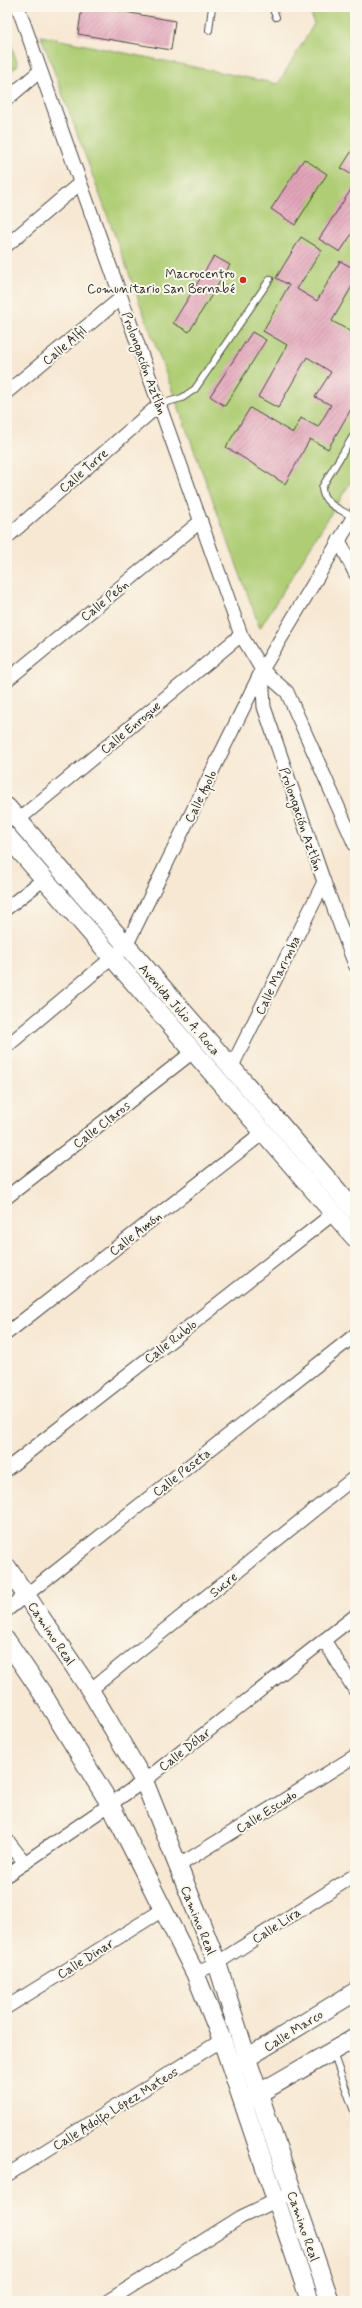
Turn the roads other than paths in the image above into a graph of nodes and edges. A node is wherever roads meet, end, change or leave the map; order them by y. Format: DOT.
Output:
graph roads {
  1 [pos="18,7"];
  2 [pos="212,7"];
  3 [pos="272,7"];
  4 [pos="276,17"];
  5 [pos="208,30"];
  6 [pos="40,71"];
  7 [pos="7,99"];
  8 [pos="79,184"];
  9 [pos="7,246"];
  10 [pos="270,279"];
  11 [pos="121,298"];
  12 [pos="7,392"];
  13 [pos="160,404"];
  14 [pos="355,433"];
  15 [pos="354,516"];
  16 [pos="201,521"];
  17 [pos="7,537"];
  18 [pos="339,540"];
  19 [pos="355,573"];
  20 [pos="241,635"];
  21 [pos="262,670"];
  22 [pos="7,680"];
  23 [pos="13,813"];
  24 [pos="7,836"];
  25 [pos="355,845"];
  26 [pos="44,879"];
  27 [pos="324,882"];
  28 [pos="7,908"];
  29 [pos="120,952"];
  30 [pos="355,965"];
  31 [pos="7,1046"];
  32 [pos="194,1051"];
  33 [pos="231,1068"];
  34 [pos="263,1133"];
  35 [pos="7,1197"];
  36 [pos="355,1211"];
  37 [pos="334,1213"];
  38 [pos="355,1238"];
  39 [pos="7,1333"];
  40 [pos="355,1335"];
  41 [pos="7,1468"];
  42 [pos="355,1477"];
  43 [pos="7,1567"];
  44 [pos="26,1594"];
  45 [pos="7,1610"];
  46 [pos="355,1616"];
  47 [pos="324,1640"];
  48 [pos="7,1641"];
  49 [pos="90,1690"];
  50 [pos="355,1690"];
  51 [pos="355,1756"];
  52 [pos="144,1781"];
  53 [pos="110,1804"];
  54 [pos="7,1840"];
  55 [pos="25,1863"];
  56 [pos="178,1866"];
  57 [pos="355,1874"];
  58 [pos="7,1875"];
  59 [pos="164,1909"];
  60 [pos="216,1963"];
  61 [pos="195,1973"];
  62 [pos="355,1992"];
  63 [pos="7,2007"];
  64 [pos="355,2038"];
  65 [pos="222,2040"];
  66 [pos="332,2051"];
  67 [pos="247,2059"];
  68 [pos="231,2067"];
  69 [pos="260,2093"];
  70 [pos="243,2102"];
  71 [pos="355,2114"];
  72 [pos="7,2175"];
  73 [pos="293,2193"];
  74 [pos="275,2200"];
  75 [pos="108,2301"];
  76 [pos="310,2301"];
  77 [pos="330,2301"];
  1 -- 6 [label="street, Prolongación Aztlán"];
  2 -- 5 [label="lane"];
  3 -- 4 [label="lane"];
  6 -- 7 [label="street"];
  6 -- 8 [label="street, Prolongación Aztlán"];
  8 -- 9 [label="street"];
  8 -- 11 [label="street, Prolongación Aztlán"];
  10 -- 13 [label="lane"];
  11 -- 12 [label="street, Calle Alfil"];
  11 -- 13 [label="street, Prolongación Aztlán"];
  13 -- 16 [label="street, Prolongación Aztlán"];
  13 -- 17 [label="street, Calle Torre"];
  14 -- 15 [label="lane"];
  15 -- 18 [label="street, Calle Apolo"];
  16 -- 20 [label="street, Prolongación Aztlán"];
  16 -- 22 [label="street, Calle Peón"];
  18 -- 19 [label="street"];
  18 -- 21 [label="street, Calle Apolo"];
  20 -- 21 [label="street, Prolongación Aztlán"];
  20 -- 23 [label="street, Calle Enroque"];
  21 -- 25 [label="street, Prolongación Aztlán"];
  21 -- 27 [label="street, Prolongación Aztlán"];
  21 -- 29 [label="street, Calle Apolo"];
  23 -- 29 [label="street, Avenida Julio A. Roca"];
  24 -- 26 [label="street, Avenida Julio A. Roca"];
  26 -- 28 [label="street"];
  26 -- 29 [label="street, Avenida Julio A. Roca"];
  27 -- 30 [label="street, Prolongación Aztlán"];
  27 -- 33 [label="street, Calle Marimba"];
  29 -- 31 [label="street, Calle Apolo"];
  29 -- 32 [label="street, Avenida Julio A. Roca"];
  29 -- 33 [label="street, Avenida Julio A. Roca"];
  32 -- 34 [label="street, Avenida Julio A. Roca"];
  32 -- 35 [label="street, Calle Claros"];
  33 -- 36 [label="street, Avenida Julio A. Roca"];
  34 -- 37 [label="street, Avenida Julio A. Roca"];
  34 -- 39 [label="street, Calle Amón"];
  37 -- 38 [label="street, Avenida Julio A. Roca"];
  37 -- 41 [label="street, Calle Rublo"];
  40 -- 44 [label="street, Calle Peseta"];
  42 -- 49 [label="street, Sucre"];
  43 -- 44 [label="street, Camino Real"];
  44 -- 45 [label="street, Calle Peseta"];
  44 -- 49 [label="street, Camino Real"];
  46 -- 47 [label="street, Calle Dólar"];
  47 -- 50 [label="street"];
  47 -- 52 [label="street, Calle Dólar"];
  48 -- 53 [label="street, Camino Real"];
  49 -- 52 [label="street, Camino Real"];
  51 -- 56 [label="street, Calle Escudo"];
  52 -- 53 [label="street, Calle Dólar"];
  52 -- 56 [label="street, Camino Real"];
  53 -- 55 [label="street, Calle Dólar"];
  53 -- 59 [label="street, Camino Real"];
  54 -- 55 [label="street"];
  55 -- 58 [label="street, Calle Dólar"];
  56 -- 60 [label="street, Camino Real"];
  57 -- 60 [label="street, Calle Lira"];
  59 -- 61 [label="street, Camino Real"];
  59 -- 63 [label="street, Calle Dinar"];
  60 -- 61 [label="street, Calle Lira"];
  60 -- 67 [label="street, Camino Real"];
  61 -- 65 [label="street, Camino Real"];
  62 -- 67 [label="street, Calle Marco"];
  64 -- 66 [label="street"];
  65 -- 68 [label="street, Camino Real"];
  65 -- 72 [label="street, Calle Adolfo López Mateos"];
  66 -- 69 [label="street"];
  66 -- 71 [label="lane"];
  67 -- 68 [label="street, Calle Marco"];
  67 -- 69 [label="street, Camino Real"];
  68 -- 70 [label="street, Camino Real"];
  69 -- 70 [label="street"];
  69 -- 73 [label="street, Camino Real"];
  70 -- 74 [label="street, Camino Real"];
  73 -- 74 [label="street"];
  73 -- 77 [label="street, Camino Real"];
  74 -- 75 [label="street"];
  74 -- 76 [label="street, Camino Real"];
}
